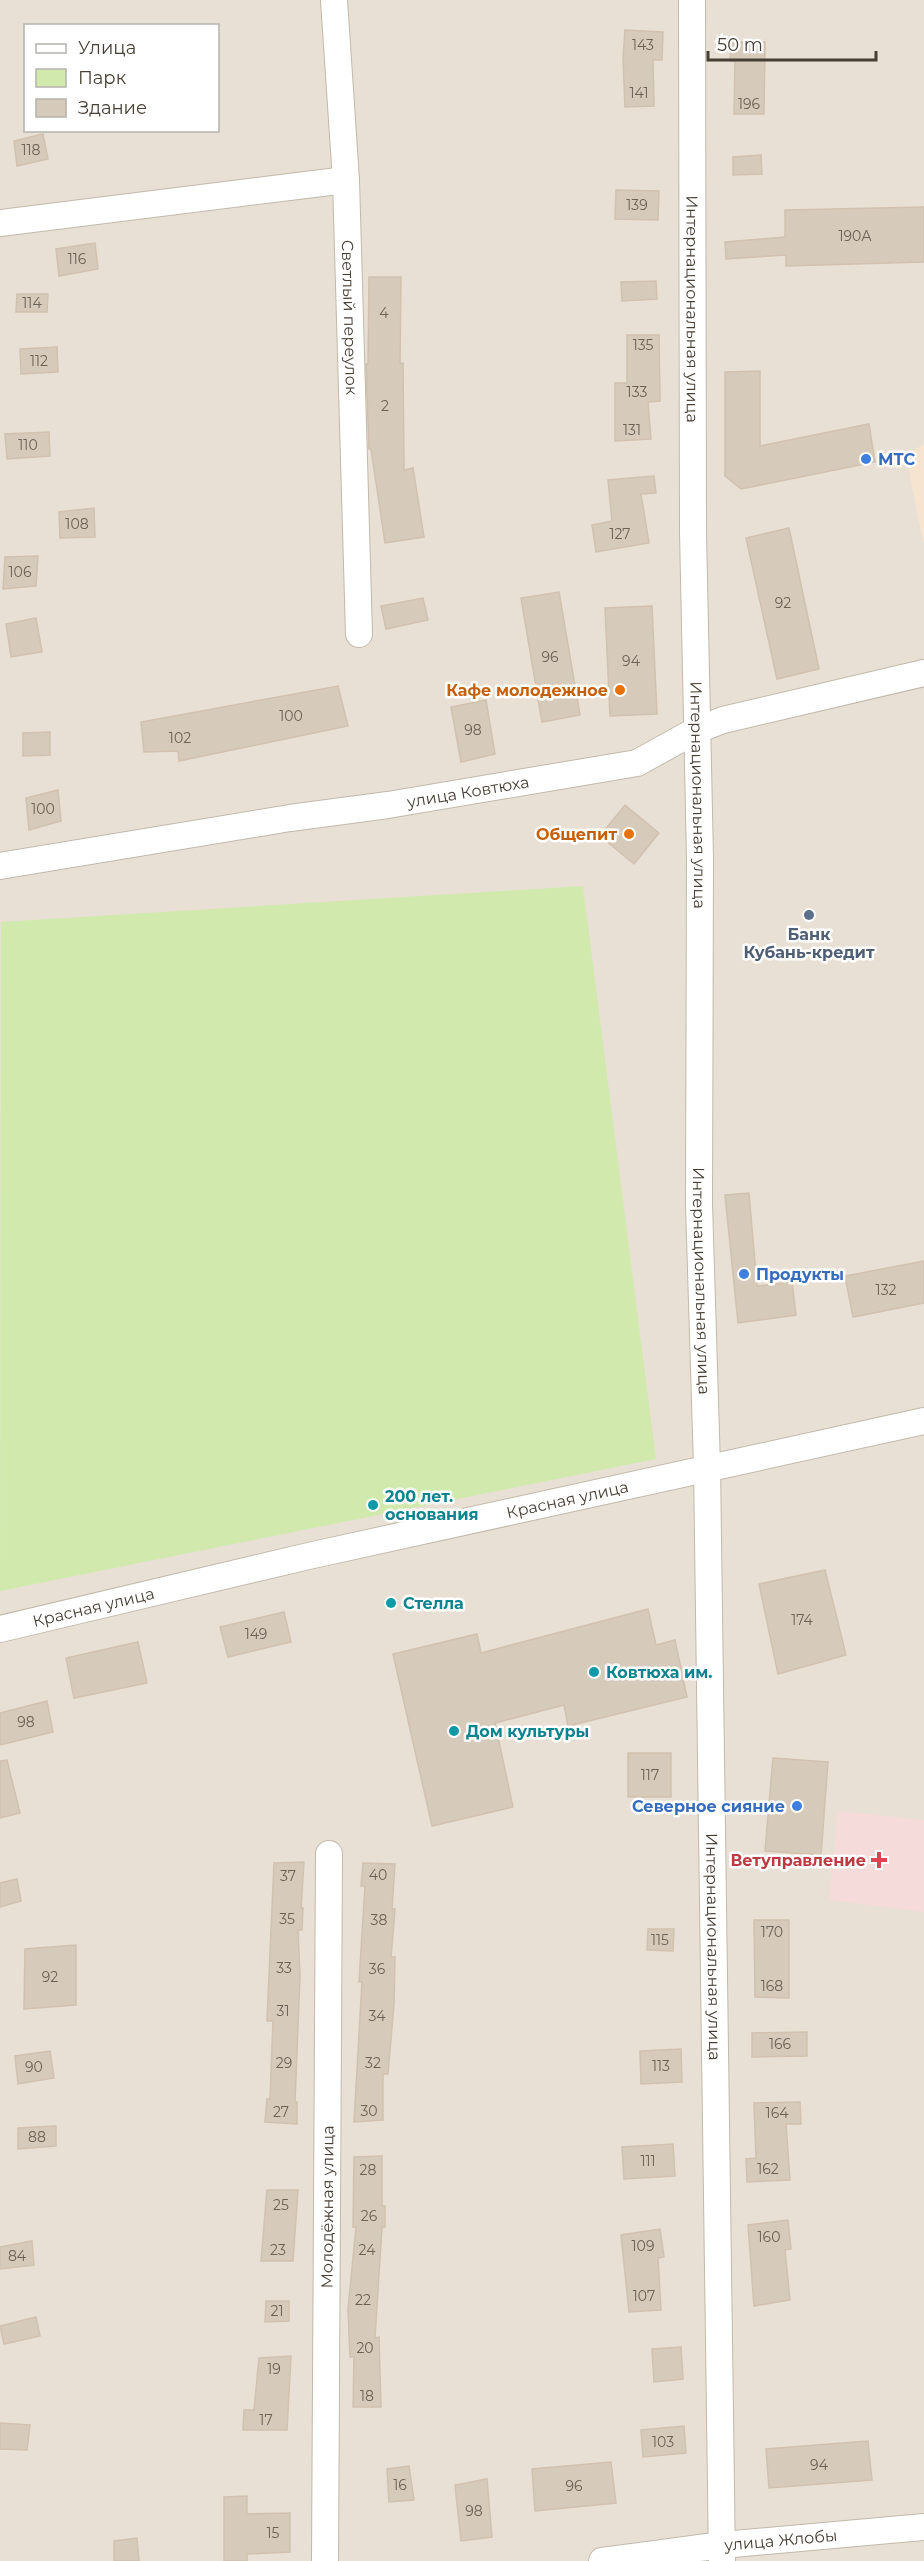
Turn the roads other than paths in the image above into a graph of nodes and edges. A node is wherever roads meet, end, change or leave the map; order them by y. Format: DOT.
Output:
graph roads {
  1 [pos="334,0"];
  2 [pos="692,0"];
  3 [pos="346,180"];
  4 [pos="0,223"];
  5 [pos="359,634"];
  6 [pos="924,673"];
  7 [pos="695,730"];
  8 [pos="0,866"];
  9 [pos="924,1421"];
  10 [pos="707,1466"];
  11 [pos="0,1629"];
  12 [pos="329,1854"];
  13 [pos="924,2527"];
  14 [pos="722,2553"];
  15 [pos="325,2561"];
  16 [pos="602,2561"];
  1 -- 3 [label="street, Светлый переулок"];
  2 -- 7 [label="street, Интернациональная улица"];
  3 -- 4 [label="street"];
  3 -- 5 [label="street, Светлый переулок"];
  6 -- 7 [label="street, улица Ковтюха"];
  7 -- 8 [label="street, улица Ковтюха"];
  7 -- 10 [label="street, Интернациональная улица"];
  9 -- 10 [label="street, Красная улица"];
  10 -- 11 [label="street, Красная улица"];
  10 -- 14 [label="street, Интернациональная улица"];
  12 -- 15 [label="street, Молодёжная улица"];
  13 -- 14 [label="street, улица Жлобы"];
  14 -- 16 [label="street, улица Жлобы"];
}
